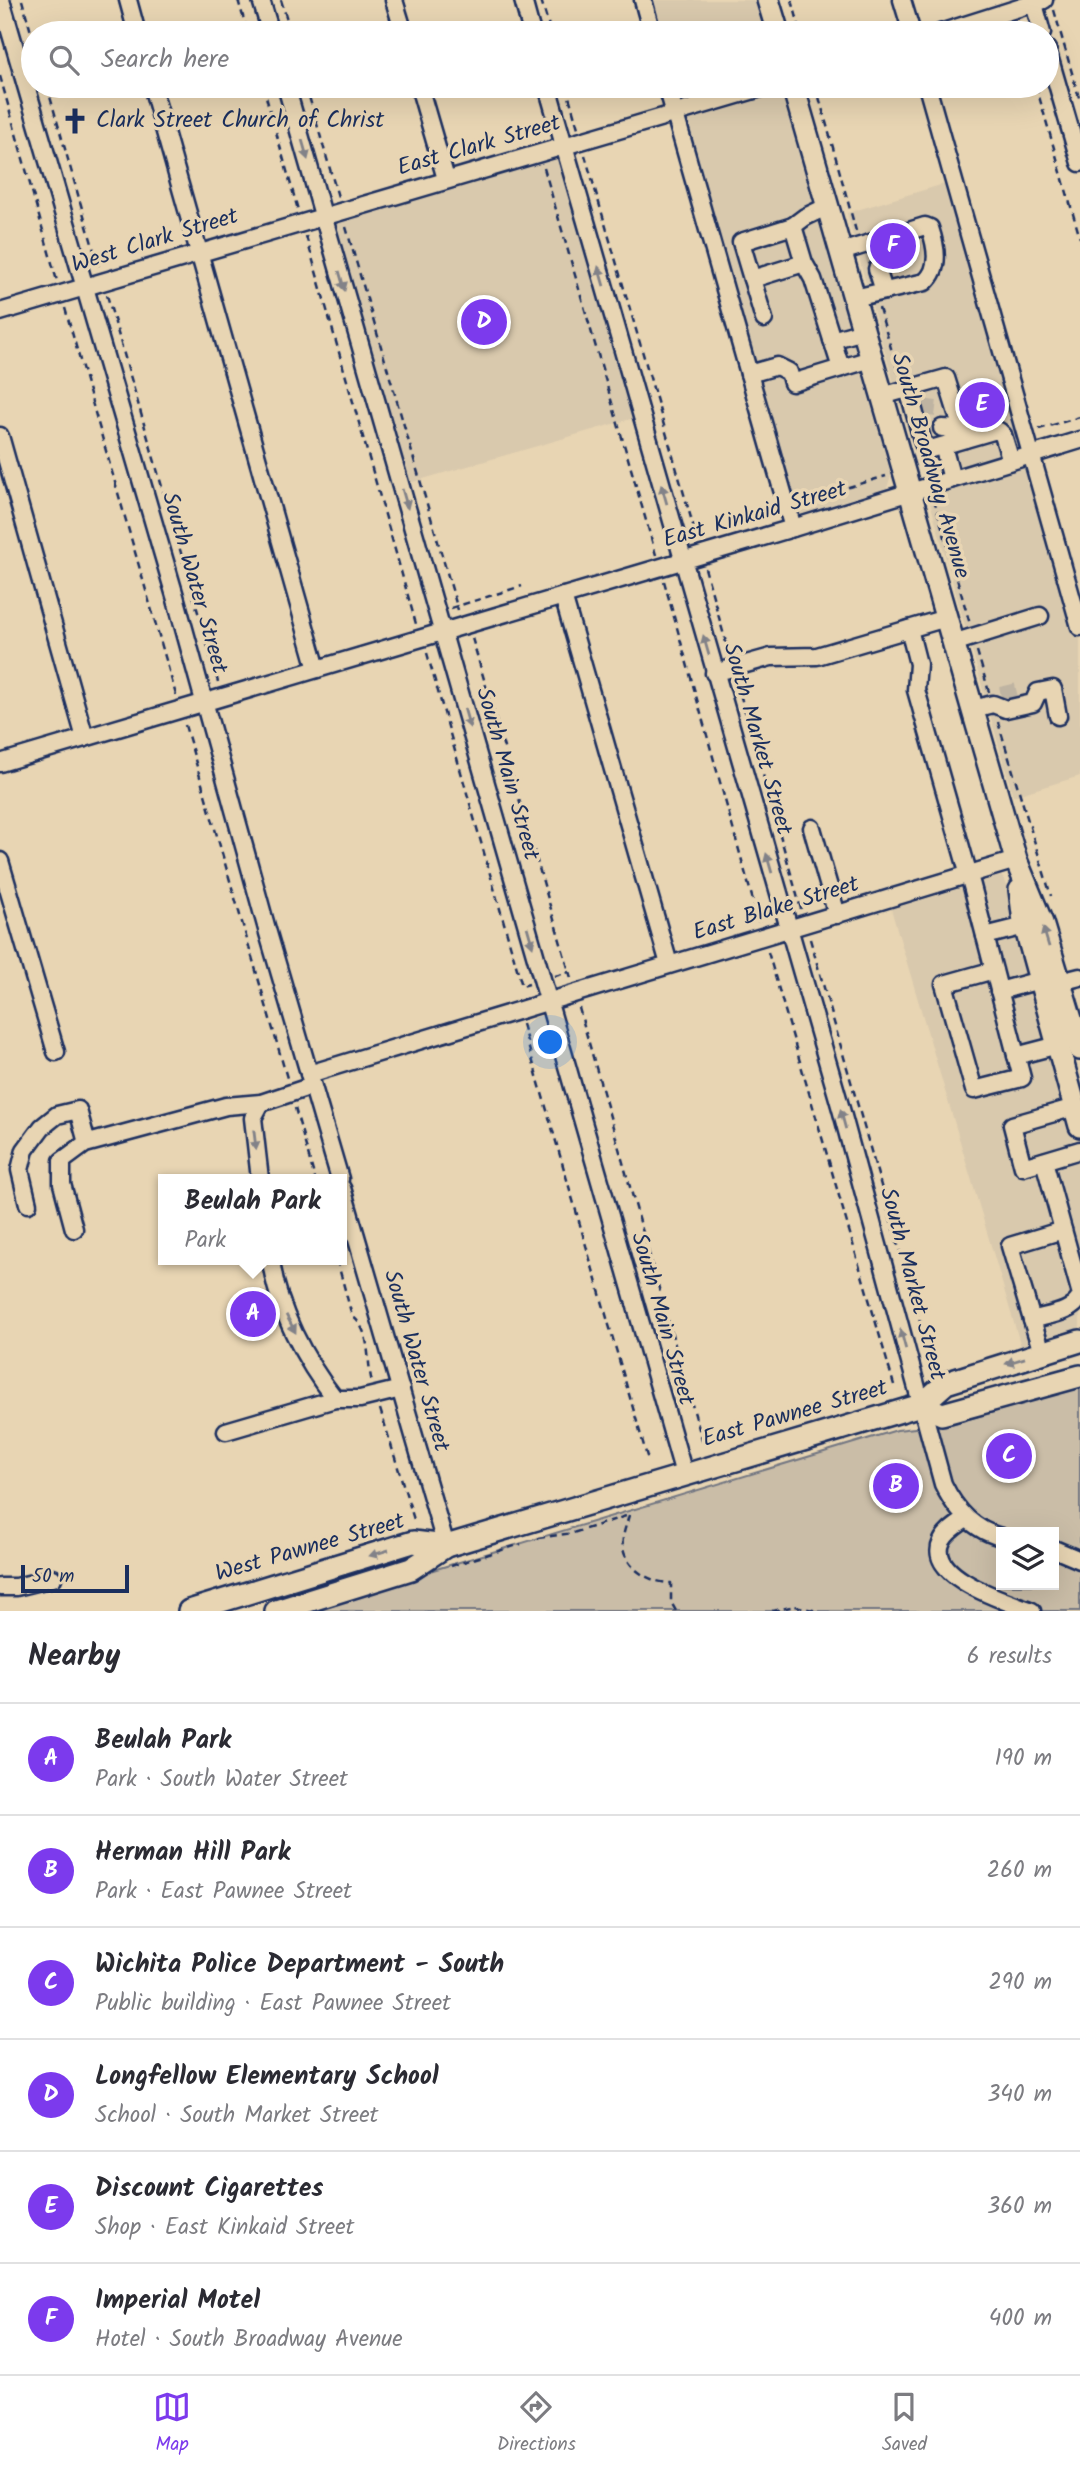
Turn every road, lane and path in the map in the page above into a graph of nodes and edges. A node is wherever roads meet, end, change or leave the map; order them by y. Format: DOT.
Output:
graph roads {
  1 [pos="1,0"];
  2 [pos="22,0"];
  3 [pos="128,0"];
  4 [pos="238,0"];
  5 [pos="261,0"];
  6 [pos="281,0"];
  7 [pos="394,0"];
  8 [pos="523,0"];
  9 [pos="541,0"];
  10 [pos="643,0"];
  11 [pos="768,0"];
  12 [pos="792,0"];
  13 [pos="902,0"];
  14 [pos="1051,0"];
  15 [pos="1037,1"];
  16 [pos="28,21"];
  17 [pos="134,21"];
  18 [pos="244,21"];
  19 [pos="267,21"];
  20 [pos="287,21"];
  21 [pos="400,21"];
  22 [pos="529,21"];
  23 [pos="547,21"];
  24 [pos="649,21"];
  25 [pos="774,21"];
  26 [pos="798,21"];
  27 [pos="908,21"];
  28 [pos="976,21"];
  29 [pos="1040,21"];
  30 [pos="1057,21"];
  31 [pos="1059,28"];
  32 [pos="21,70"];
  33 [pos="0,76"];
  34 [pos="1059,90"];
  35 [pos="29,98"];
  36 [pos="50,98"];
  37 [pos="155,98"];
  38 [pos="266,98"];
  39 [pos="289,98"];
  40 [pos="309,98"];
  41 [pos="422,98"];
  42 [pos="550,98"];
  43 [pos="569,98"];
  44 [pos="671,98"];
  45 [pos="727,98"];
  46 [pos="796,98"];
  47 [pos="819,98"];
  48 [pos="930,98"];
  49 [pos="1039,98"];
  50 [pos="1080,101"];
  51 [pos="675,113"];
  52 [pos="581,140"];
  53 [pos="564,145"];
  54 [pos="1080,163"];
  55 [pos="544,167"];
  56 [pos="446,179"];
  57 [pos="828,206"];
  58 [pos="341,210"];
  59 [pos="323,215"];
  60 [pos="301,222"];
  61 [pos="793,226"];
  62 [pos="1080,238"];
  63 [pos="861,248"];
  64 [pos="198,252"];
  65 [pos="804,263"];
  66 [pos="877,269"];
  67 [pos="752,279"];
  68 [pos="103,281"];
  69 [pos="83,286"];
  70 [pos="880,292"];
  71 [pos="61,293"];
  72 [pos="854,298"];
  73 [pos="0,312"];
  74 [pos="764,319"];
  75 [pos="863,331"];
  76 [pos="832,340"];
  77 [pos="871,359"];
  78 [pos="841,368"];
  79 [pos="750,374"];
  80 [pos="905,389"];
  81 [pos="882,396"];
  82 [pos="937,408"];
  83 [pos="956,410"];
  84 [pos="942,428"];
  85 [pos="963,434"];
  86 [pos="0,436"];
  87 [pos="1080,440"];
  88 [pos="943,446"];
  89 [pos="1030,455"];
  90 [pos="1011,461"];
  91 [pos="886,477"];
  92 [pos="953,479"];
  93 [pos="920,489"];
  94 [pos="787,506"];
  95 [pos="793,528"];
  96 [pos="701,555"];
  97 [pos="682,560"];
  98 [pos="660,567"];
  99 [pos="522,586"];
  100 [pos="563,596"];
  101 [pos="457,606"];
  102 [pos="448,609"];
  103 [pos="1040,616"];
  104 [pos="946,618"];
  105 [pos="465,625"];
  106 [pos="1080,627"];
  107 [pos="909,629"];
  108 [pos="443,632"];
  109 [pos="422,638"];
  110 [pos="964,640"];
  111 [pos="733,667"];
  112 [pos="317,669"];
  113 [pos="714,673"];
  114 [pos="218,682"];
  115 [pos="204,702"];
  116 [pos="989,703"];
  117 [pos="180,710"];
  118 [pos="1058,716"];
  119 [pos="85,738"];
  120 [pos="0,763"];
  121 [pos="812,828"];
  122 [pos="1016,860"];
  123 [pos="0,861"];
  124 [pos="968,874"];
  125 [pos="1052,899"];
  126 [pos="837,915"];
  127 [pos="806,924"];
  128 [pos="1025,926"];
  129 [pos="788,929"];
  130 [pos="763,936"];
  131 [pos="985,936"];
  132 [pos="669,964"];
  133 [pos="994,970"];
  134 [pos="569,972"];
  135 [pos="542,980"];
  136 [pos="1060,980"];
  137 [pos="999,991"];
  138 [pos="575,993"];
  139 [pos="548,1001"];
  140 [pos="520,1009"];
  141 [pos="1074,1046"];
  142 [pos="56,1052"];
  143 [pos="1016,1056"];
  144 [pos="311,1080"];
  145 [pos="291,1094"];
  146 [pos="261,1103"];
  147 [pos="1077,1116"];
  148 [pos="88,1143"];
  149 [pos="1080,1150"];
  150 [pos="1044,1161"];
  151 [pos="259,1174"];
  152 [pos="314,1174"];
  153 [pos="339,1174"];
  154 [pos="28,1203"];
  155 [pos="347,1205"];
  156 [pos="74,1229"];
  157 [pos="1070,1239"];
  158 [pos="272,1265"];
  159 [pos="1080,1291"];
  160 [pos="1080,1297"];
  161 [pos="1032,1320"];
  162 [pos="1080,1340"];
  163 [pos="1042,1352"];
  164 [pos="935,1373"];
  165 [pos="1080,1376"];
  166 [pos="894,1385"];
  167 [pos="401,1389"];
  168 [pos="335,1399"];
  169 [pos="920,1405"];
  170 [pos="226,1431"];
  171 [pos="704,1443"];
  172 [pos="648,1460"];
  173 [pos="684,1474"];
  174 [pos="966,1518"];
  175 [pos="996,1535"];
  176 [pos="538,1538"];
  177 [pos="525,1542"];
  178 [pos="1059,1551"];
  179 [pos="447,1556"];
  180 [pos="1080,1560"];
  181 [pos="53,1578"];
  182 [pos="0,1587"];
  183 [pos="189,1611"];
  184 [pos="276,1611"];
  185 [pos="676,1611"];
  186 [pos="772,1611"];
  187 [pos="818,1611"];
  188 [pos="1032,1611"];
  1 -- 32 [label="street, South Water Street"];
  2 -- 16 [label="path"];
  3 -- 17 [label="street"];
  4 -- 18 [label="path"];
  5 -- 19 [label="street"];
  6 -- 20 [label="path"];
  7 -- 21 [label="street"];
  8 -- 22 [label="street"];
  9 -- 23 [label="path"];
  10 -- 24 [label="street"];
  11 -- 25 [label="main road"];
  12 -- 26 [label="path"];
  13 -- 27 [label="street"];
  14 -- 30 [label="path"];
  15 -- 28 [label="street"];
  15 -- 29 [label="street"];
  31 -- 50 [label="path"];
  33 -- 71 [label="path"];
  34 -- 54 [label="street"];
  35 -- 69 [label="street, South Water Street"];
  36 -- 68 [label="path"];
  37 -- 64 [label="street"];
  38 -- 60 [label="path"];
  39 -- 59 [label="street, South Main Street, one-way"];
  40 -- 58 [label="path"];
  41 -- 56 [label="street"];
  42 -- 53 [label="street, South Market Street"];
  43 -- 52 [label="path"];
  44 -- 51 [label="street"];
  45 -- 51 [label="street, East Clark Street"];
  46 -- 57 [label="main road, South Broadway Avenue"];
  47 -- 63 [label="path"];
  48 -- 89 [label="street"];
  49 -- 62 [label="path"];
  51 -- 52 [label="street, East Clark Street"];
  51 -- 79 [label="street"];
  52 -- 53 [label="street, East Clark Street"];
  52 -- 96 [label="path"];
  53 -- 56 [label="street, East Clark Street"];
  97 -- 53 [label="street, South Market Street, one-way"];
  55 -- 98 [label="path"];
  56 -- 58 [label="street, East Clark Street"];
  57 -- 61 [label="street"];
  57 -- 63 [label="main road, South Broadway Avenue"];
  58 -- 59 [label="street, East Clark Street"];
  58 -- 101 [label="path"];
  59 -- 60 [label="street, West Clark Street"];
  59 -- 108 [label="street, South Main Street, one-way"];
  60 -- 64 [label="street, West Clark Street"];
  60 -- 109 [label="path"];
  61 -- 65 [label="street"];
  61 -- 67 [label="street"];
  63 -- 70 [label="street"];
  63 -- 72 [label="main road, South Broadway Avenue"];
  64 -- 68 [label="street, West Clark Street"];
  64 -- 112 [label="street"];
  65 -- 67 [label="street"];
  65 -- 76 [label="street"];
  66 -- 70 [label="street"];
  67 -- 74 [label="street"];
  68 -- 69 [label="street, West Clark Street"];
  68 -- 114 [label="path"];
  69 -- 71 [label="street, West Clark Street"];
  69 -- 115 [label="street, South Water Street"];
  70 -- 72 [label="street"];
  70 -- 80 [label="path"];
  71 -- 73 [label="street, West Clark Street"];
  71 -- 117 [label="path"];
  72 -- 75 [label="main road, South Broadway Avenue"];
  75 -- 76 [label="street"];
  75 -- 77 [label="main road, South Broadway Avenue"];
  76 -- 78 [label="street"];
  77 -- 78 [label="street"];
  77 -- 81 [label="main road, South Broadway Avenue"];
  78 -- 79 [label="street"];
  79 -- 94 [label="street"];
  80 -- 81 [label="street"];
  80 -- 83 [label="street"];
  80 -- 88 [label="street"];
  81 -- 93 [label="main road, South Broadway Avenue"];
  82 -- 83 [label="street"];
  83 -- 85 [label="street"];
  84 -- 85 [label="street"];
  85 -- 88 [label="street"];
  85 -- 90 [label="street"];
  86 -- 119 [label="street"];
  87 -- 89 [label="street, East Kinkaid Street"];
  88 -- 92 [label="street"];
  89 -- 90 [label="street, East Kinkaid Street"];
  89 -- 106 [label="street"];
  90 -- 92 [label="street, East Kinkaid Street"];
  91 -- 94 [label="path"];
  92 -- 93 [label="street, East Kinkaid Street"];
  93 -- 95 [label="street, East Kinkaid Street"];
  93 -- 104 [label="main road, South Broadway Avenue"];
  93 -- 110 [label="path"];
  94 -- 95 [label="street"];
  95 -- 96 [label="street, East Kinkaid Street"];
  96 -- 97 [label="street, East Kinkaid Street"];
  96 -- 111 [label="path"];
  97 -- 98 [label="street, East Kinkaid Street"];
  113 -- 97 [label="street, South Market Street, one-way"];
  98 -- 100 [label="street, East Kinkaid Street"];
  98 -- 130 [label="path"];
  99 -- 101 [label="path"];
  100 -- 105 [label="street, East Kinkaid Street"];
  100 -- 132 [label="street"];
  101 -- 102 [label="path"];
  101 -- 105 [label="path"];
  103 -- 110 [label="street"];
  104 -- 107 [label="street"];
  104 -- 110 [label="main road, South Broadway Avenue"];
  105 -- 108 [label="street, East Kinkaid Street"];
  105 -- 134 [label="path"];
  107 -- 111 [label="street"];
  107 -- 124 [label="street"];
  108 -- 109 [label="street, East Kinkaid Street"];
  108 -- 135 [label="street, South Main Street, one-way"];
  109 -- 112 [label="street, East Kinkaid Street"];
  109 -- 135 [label="path"];
  110 -- 116 [label="main road, South Broadway Avenue"];
  110 -- 116 [label="path"];
  111 -- 113 [label="street"];
  111 -- 127 [label="path"];
  112 -- 115 [label="street, East Kinkaid Street"];
  129 -- 113 [label="street, South Market Street, one-way"];
  115 -- 117 [label="street, East Kinkaid Street"];
  115 -- 144 [label="street, South Water Street"];
  116 -- 118 [label="street"];
  116 -- 122 [label="main road, South Broadway Avenue"];
  116 -- 125 [label="path"];
  117 -- 119 [label="street, East Kinkaid Street"];
  117 -- 145 [label="path"];
  119 -- 120 [label="street, East Kinkaid Street"];
  121 -- 126 [label="street"];
  122 -- 124 [label="street, East Blake Street"];
  122 -- 128 [label="main road, South Broadway Avenue"];
  136 -- 122 [label="main road, South Broadway Avenue, one-way"];
  123 -- 142 [label="street"];
  124 -- 126 [label="street, East Blake Street"];
  124 -- 131 [label="street"];
  126 -- 127 [label="street, East Blake Street"];
  127 -- 129 [label="street, East Blake Street"];
  127 -- 164 [label="path"];
  128 -- 131 [label="street"];
  128 -- 136 [label="main road, South Broadway Avenue"];
  129 -- 130 [label="street, East Blake Street"];
  169 -- 129 [label="street, South Market Street, one-way"];
  130 -- 132 [label="street, East Blake Street"];
  130 -- 166 [label="path"];
  131 -- 133 [label="street"];
  132 -- 138 [label="street, East Blake Street"];
  133 -- 137 [label="street"];
  133 -- 143 [label="street"];
  134 -- 135 [label="path"];
  134 -- 138 [label="path"];
  135 -- 139 [label="street, South Main Street"];
  136 -- 137 [label="street"];
  136 -- 141 [label="main road, South Broadway Avenue"];
  137 -- 143 [label="street"];
  138 -- 139 [label="street, East Blake Street"];
  138 -- 171 [label="path"];
  139 -- 140 [label="street, East Blake Street"];
  139 -- 173 [label="street, South Main Street"];
  140 -- 144 [label="street, East Blake Street"];
  140 -- 172 [label="path"];
  141 -- 143 [label="street"];
  141 -- 147 [label="main road, South Broadway Avenue"];
  144 -- 145 [label="street, East Blake Street"];
  144 -- 153 [label="street, South Water Street"];
  145 -- 146 [label="street, East Blake Street"];
  145 -- 152 [label="path"];
  146 -- 148 [label="street, East Blake Street"];
  146 -- 151 [label="street, one-way"];
  147 -- 150 [label="street"];
  148 -- 154 [label="street"];
  148 -- 156 [label="street"];
  149 -- 150 [label="street"];
  150 -- 157 [label="street"];
  155 -- 167 [label="street, South Water Street"];
  157 -- 159 [label="street"];
  157 -- 161 [label="street"];
  158 -- 168 [label="street, one-way"];
  160 -- 161 [label="street"];
  161 -- 163 [label="street"];
  162 -- 163 [label="main road, East Pawnee Street"];
  163 -- 169 [label="main road, East Pawnee Street, one-way"];
  165 -- 169 [label="main road, East Pawnee Street"];
  167 -- 168 [label="street"];
  167 -- 179 [label="street, South Water Street"];
  168 -- 170 [label="street"];
  169 -- 173 [label="main road, East Pawnee Street"];
  169 -- 174 [label="street, South Market Street"];
  173 -- 179 [label="main road, West Pawnee Street"];
  174 -- 175 [label="street"];
  174 -- 188 [label="street"];
  176 -- 185 [label="path"];
  177 -- 179 [label="path"];
  178 -- 180 [label="street"];
  179 -- 183 [label="main road, West Pawnee Street, one-way"];
  179 -- 184 [label="main road, West Pawnee Street"];
  181 -- 182 [label="street"];
  186 -- 187 [label="path"];
}
